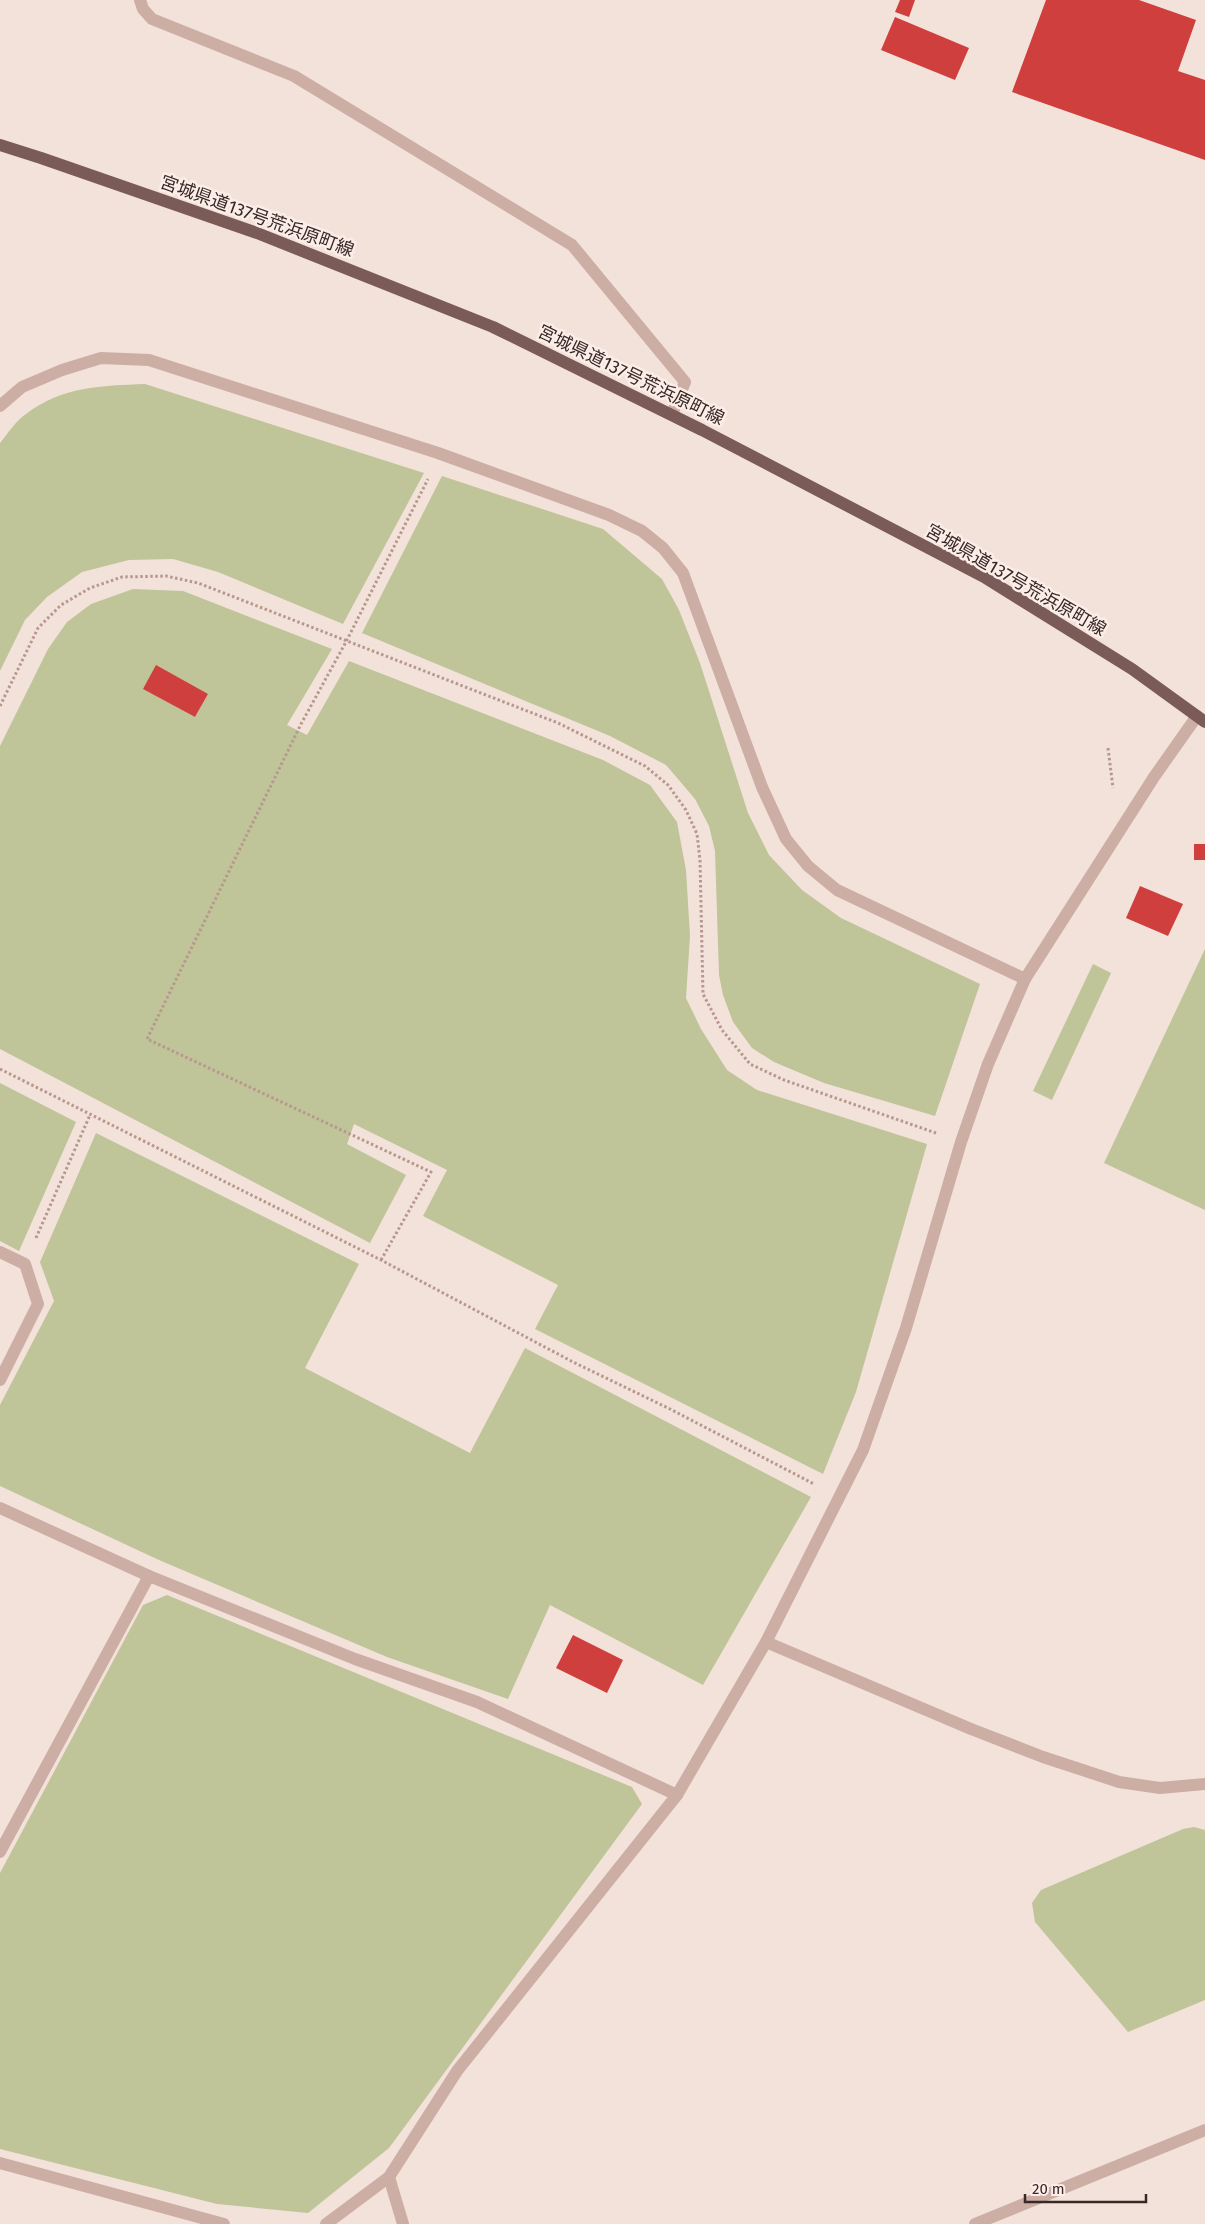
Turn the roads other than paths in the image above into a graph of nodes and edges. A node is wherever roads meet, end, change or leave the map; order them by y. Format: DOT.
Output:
graph roads {
  1 [pos="140,0"];
  2 [pos="0,145"];
  3 [pos="0,406"];
  4 [pos="672,414"];
  5 [pos="1201,719"];
  6 [pos="1026,979"];
  7 [pos="0,1252"];
  8 [pos="0,1380"];
  9 [pos="0,1508"];
  10 [pos="149,1576"];
  11 [pos="766,1642"];
  12 [pos="1205,1784"];
  13 [pos="677,1795"];
  14 [pos="0,1852"];
  15 [pos="1205,2130"];
  16 [pos="0,2163"];
  17 [pos="389,2177"];
  18 [pos="224,2224"];
  19 [pos="326,2224"];
  20 [pos="403,2224"];
  21 [pos="975,2224"];
  1 -- 4 [label="street"];
  2 -- 4 [label="main road, 宮城県道137号荒浜原町線"];
  3 -- 6 [label="street"];
  4 -- 5 [label="main road, 宮城県道137号荒浜原町線"];
  5 -- 6 [label="street"];
  6 -- 11 [label="street"];
  7 -- 8 [label="street"];
  9 -- 10 [label="street"];
  10 -- 13 [label="street"];
  10 -- 14 [label="street"];
  11 -- 12 [label="street"];
  11 -- 13 [label="street"];
  13 -- 17 [label="street"];
  15 -- 21 [label="street"];
  16 -- 18 [label="street"];
  17 -- 19 [label="street"];
  17 -- 20 [label="street"];
}
